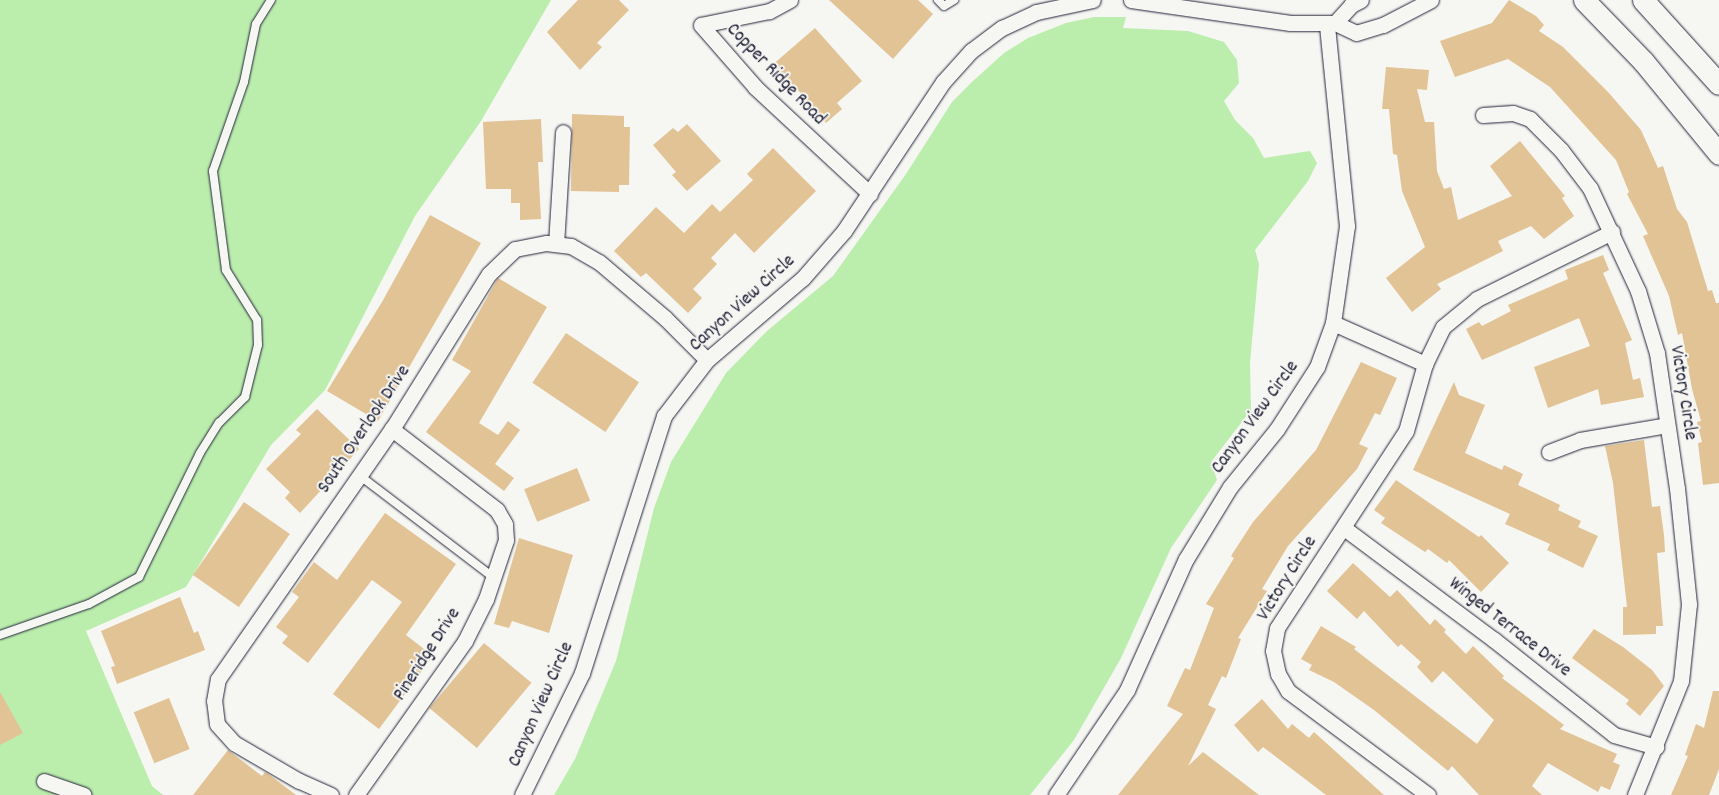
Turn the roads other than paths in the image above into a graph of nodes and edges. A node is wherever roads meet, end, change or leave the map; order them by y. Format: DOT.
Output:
graph roads {
  1 [pos="271,0"];
  2 [pos="790,0"];
  3 [pos="938,0"];
  4 [pos="954,0"];
  5 [pos="1093,0"];
  6 [pos="1131,0"];
  7 [pos="1361,0"];
  8 [pos="1432,0"];
  9 [pos="1584,0"];
  10 [pos="1643,0"];
  11 [pos="1206,5"];
  12 [pos="1331,23"];
  13 [pos="1719,84"];
  14 [pos="1483,115"];
  15 [pos="563,132"];
  16 [pos="1719,154"];
  17 [pos="870,194"];
  18 [pos="1612,232"];
  19 [pos="556,244"];
  20 [pos="1333,322"];
  21 [pos="707,360"];
  22 [pos="1425,364"];
  23 [pos="1666,425"];
  24 [pos="392,429"];
  25 [pos="1549,452"];
  26 [pos="359,475"];
  27 [pos="1344,528"];
  28 [pos="493,577"];
  29 [pos="0,635"];
  30 [pos="1656,747"];
  31 [pos="44,781"];
  32 [pos="84,795"];
  33 [pos="331,795"];
  34 [pos="356,795"];
  35 [pos="522,795"];
  36 [pos="1056,795"];
  37 [pos="1428,795"];
  38 [pos="1635,795"];
  1 -- 29 [label="lane"];
  2 -- 17 [label="street, Copper Ridge Road"];
  3 -- 4 [label="lane"];
  5 -- 17 [label="street, Canyon View Circle"];
  6 -- 11 [label="street"];
  7 -- 12 [label="street"];
  8 -- 12 [label="street"];
  9 -- 16 [label="main road"];
  10 -- 13 [label="main road"];
  11 -- 12 [label="street"];
  12 -- 20 [label="street, Canyon View Circle"];
  14 -- 18 [label="street"];
  15 -- 19 [label="street"];
  17 -- 21 [label="street, Canyon View Circle"];
  18 -- 22 [label="street, Victory Circle"];
  18 -- 23 [label="street, Victory Circle"];
  19 -- 21 [label="street, South Overlook Drive"];
  19 -- 24 [label="street, South Overlook Drive"];
  20 -- 22 [label="street"];
  20 -- 36 [label="street, Canyon View Circle"];
  21 -- 35 [label="street, Canyon View Circle"];
  22 -- 27 [label="street, Victory Circle"];
  23 -- 25 [label="street"];
  23 -- 30 [label="street, Victory Circle"];
  24 -- 26 [label="street, South Overlook Drive"];
  24 -- 28 [label="street, Pineridge Drive"];
  26 -- 28 [label="lane"];
  26 -- 33 [label="street, South Overlook Drive"];
  27 -- 30 [label="street, Winged Terrace Drive"];
  27 -- 37 [label="street, Victory Circle"];
  28 -- 34 [label="street, Pineridge Drive"];
  30 -- 38 [label="street, Victory Circle"];
  31 -- 32 [label="street"];
}
